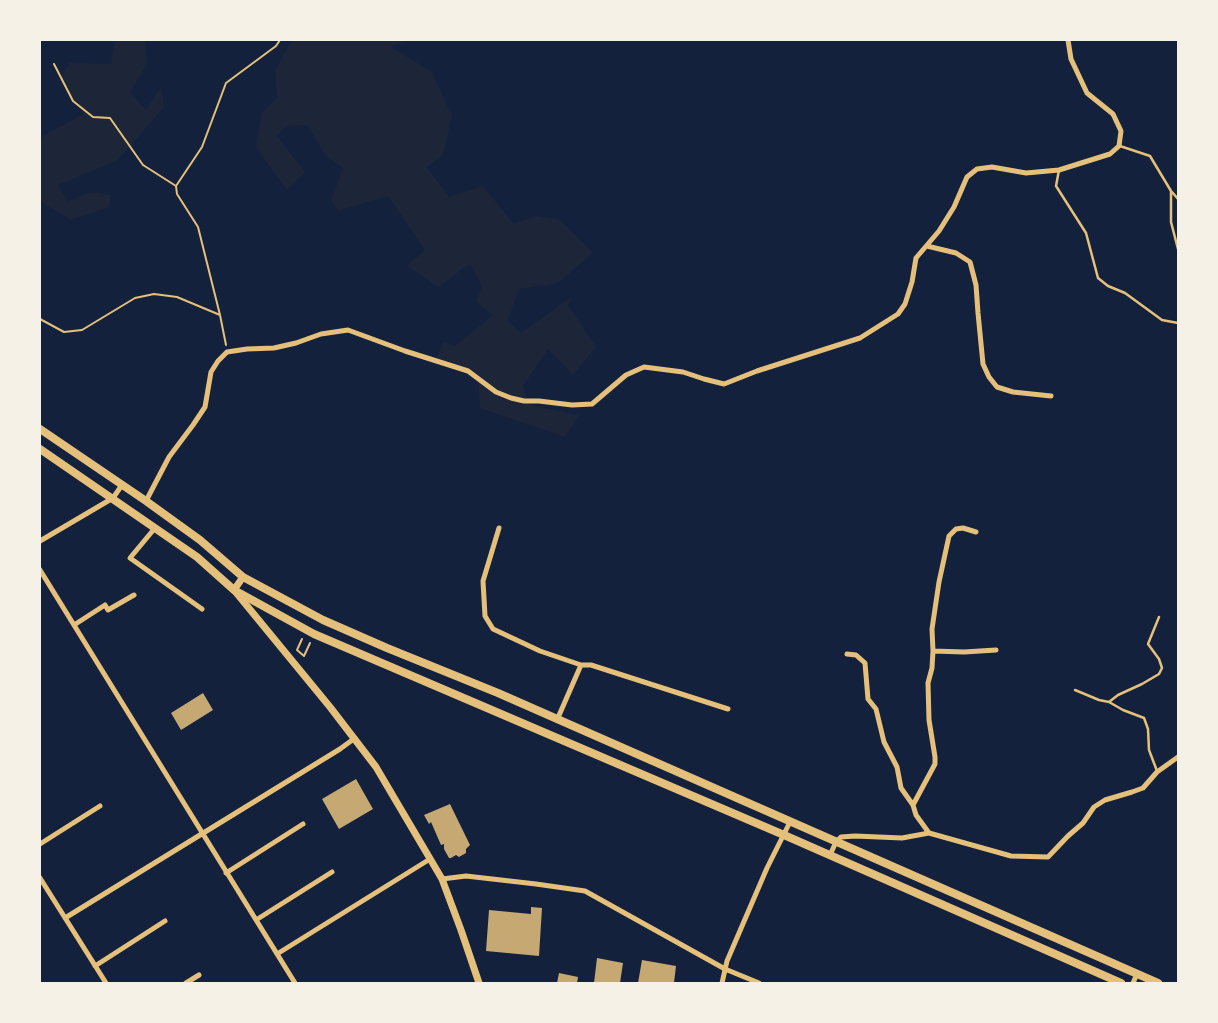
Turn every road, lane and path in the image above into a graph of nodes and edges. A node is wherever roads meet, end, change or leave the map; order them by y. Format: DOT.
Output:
graph roads {
  1 [pos="280,40"];
  2 [pos="1068,40"];
  3 [pos="54,64"];
  4 [pos="1119,146"];
  5 [pos="1059,170"];
  6 [pos="176,186"];
  7 [pos="1171,191"];
  8 [pos="1178,199"];
  9 [pos="927,246"];
  10 [pos="1178,250"];
  11 [pos="220,315"];
  12 [pos="40,319"];
  13 [pos="1178,323"];
  14 [pos="227,352"];
  15 [pos="1051,396"];
  16 [pos="40,429"];
  17 [pos="40,449"];
  18 [pos="122,485"];
  19 [pos="113,498"];
  20 [pos="146,501"];
  21 [pos="155,528"];
  22 [pos="499,528"];
  23 [pos="976,532"];
  24 [pos="40,541"];
  25 [pos="40,570"];
  26 [pos="243,577"];
  27 [pos="234,590"];
  28 [pos="134,595"];
  29 [pos="202,609"];
  30 [pos="1159,617"];
  31 [pos="74,625"];
  32 [pos="314,634"];
  33 [pos="301,641"];
  34 [pos="996,650"];
  35 [pos="933,651"];
  36 [pos="847,654"];
  37 [pos="580,665"];
  38 [pos="1075,690"];
  39 [pos="1109,702"];
  40 [pos="728,709"];
  41 [pos="557,720"];
  42 [pos="355,738"];
  43 [pos="1178,757"];
  44 [pos="1157,772"];
  45 [pos="913,805"];
  46 [pos="100,806"];
  47 [pos="790,822"];
  48 [pos="303,824"];
  49 [pos="202,834"];
  50 [pos="928,834"];
  51 [pos="784,835"];
  52 [pos="836,842"];
  53 [pos="40,844"];
  54 [pos="830,856"];
  55 [pos="430,858"];
  56 [pos="332,872"];
  57 [pos="226,873"];
  58 [pos="40,878"];
  59 [pos="442,879"];
  60 [pos="65,918"];
  61 [pos="256,920"];
  62 [pos="165,921"];
  63 [pos="277,954"];
  64 [pos="95,966"];
  65 [pos="725,968"];
  66 [pos="1137,974"];
  67 [pos="200,975"];
  68 [pos="106,983"];
  69 [pos="186,983"];
  70 [pos="295,983"];
  71 [pos="479,983"];
  72 [pos="722,983"];
  73 [pos="758,983"];
  74 [pos="1121,983"];
  75 [pos="1133,983"];
  76 [pos="1158,983"];
  1 -- 6 [label="path"];
  2 -- 4 [label="street"];
  3 -- 6 [label="path"];
  4 -- 5 [label="street"];
  4 -- 7 [label="lane"];
  5 -- 9 [label="street"];
  5 -- 13 [label="lane"];
  6 -- 11 [label="path"];
  7 -- 8 [label="lane"];
  7 -- 10 [label="lane"];
  9 -- 14 [label="street"];
  9 -- 15 [label="street"];
  11 -- 12 [label="path"];
  11 -- 14 [label="path"];
  14 -- 20 [label="street"];
  16 -- 18 [label="main road"];
  17 -- 19 [label="main road"];
  18 -- 19 [label="street"];
  18 -- 20 [label="main road"];
  19 -- 21 [label="main road"];
  19 -- 24 [label="street"];
  20 -- 26 [label="main road"];
  21 -- 27 [label="main road"];
  21 -- 29 [label="street"];
  22 -- 37 [label="street"];
  23 -- 35 [label="street"];
  25 -- 31 [label="street"];
  26 -- 27 [label="main road"];
  26 -- 41 [label="main road"];
  27 -- 32 [label="main road"];
  27 -- 42 [label="main road"];
  28 -- 31 [label="street"];
  30 -- 39 [label="lane"];
  31 -- 49 [label="street"];
  32 -- 33 [label="path"];
  32 -- 51 [label="main road"];
  34 -- 35 [label="street"];
  35 -- 45 [label="street"];
  36 -- 45 [label="street"];
  37 -- 40 [label="street"];
  37 -- 41 [label="street"];
  38 -- 39 [label="lane"];
  39 -- 44 [label="lane"];
  41 -- 47 [label="main road"];
  42 -- 49 [label="street"];
  42 -- 55 [label="main road"];
  43 -- 44 [label="street"];
  44 -- 50 [label="street"];
  45 -- 50 [label="street"];
  46 -- 53 [label="street"];
  47 -- 51 [label="street"];
  47 -- 52 [label="main road"];
  48 -- 57 [label="street"];
  49 -- 57 [label="street"];
  49 -- 60 [label="street"];
  50 -- 52 [label="street"];
  51 -- 54 [label="main road"];
  51 -- 65 [label="street"];
  52 -- 54 [label="street"];
  52 -- 66 [label="main road"];
  54 -- 74 [label="main road"];
  55 -- 59 [label="main road"];
  55 -- 63 [label="street"];
  56 -- 61 [label="street"];
  57 -- 61 [label="street"];
  58 -- 60 [label="street"];
  59 -- 65 [label="street"];
  59 -- 71 [label="main road"];
  60 -- 64 [label="street"];
  61 -- 63 [label="street"];
  62 -- 64 [label="street"];
  63 -- 70 [label="street"];
  64 -- 68 [label="street"];
  65 -- 72 [label="street"];
  65 -- 73 [label="street"];
  66 -- 75 [label="street"];
  66 -- 76 [label="main road"];
  67 -- 69 [label="street"];
}
